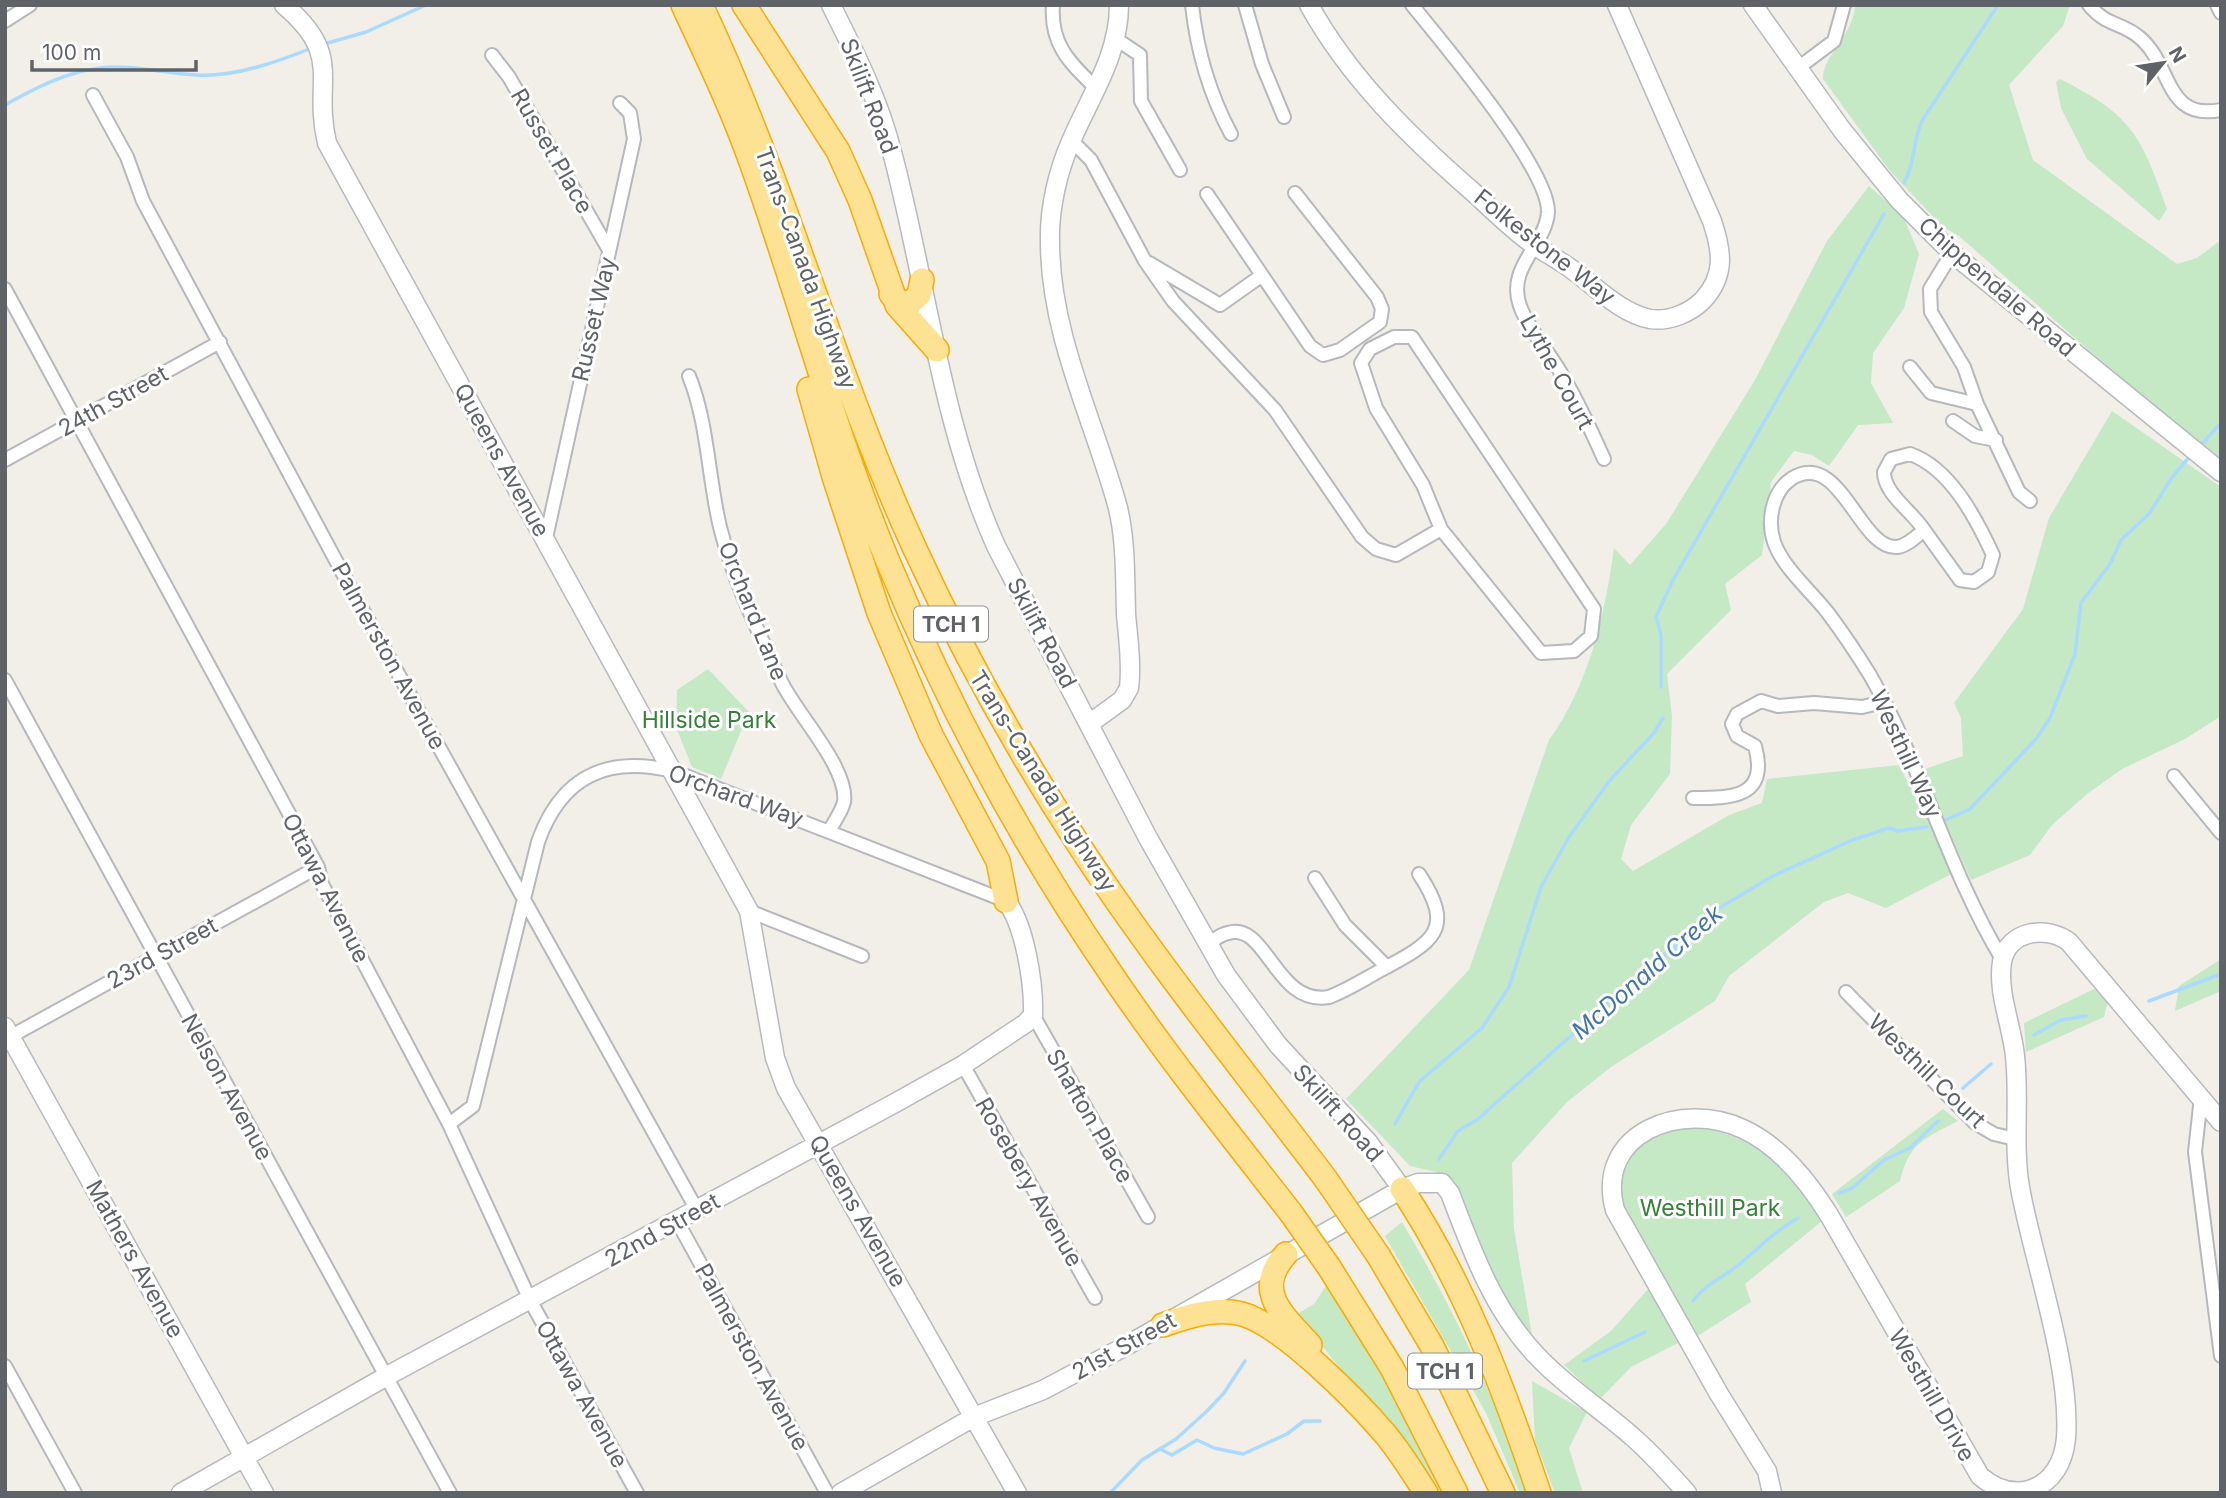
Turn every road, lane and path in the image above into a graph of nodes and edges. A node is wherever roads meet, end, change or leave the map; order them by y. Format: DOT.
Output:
graph roads {
  1 [pos="284,5"];
  2 [pos="683,5"];
  3 [pos="701,5"];
  4 [pos="744,5"];
  5 [pos="831,5"];
  6 [pos="1053,5"];
  7 [pos="1119,5"];
  8 [pos="1192,5"];
  9 [pos="1245,5"];
  10 [pos="1309,5"];
  11 [pos="1412,5"];
  12 [pos="1617,5"];
  13 [pos="1754,5"];
  14 [pos="1844,5"];
  15 [pos="2089,5"];
  16 [pos="2217,5"];
  17 [pos="30,6"];
  18 [pos="2221,13"];
  19 [pos="5,21"];
  20 [pos="1116,38"];
  21 [pos="492,55"];
  22 [pos="1798,68"];
  23 [pos="1097,89"];
  24 [pos="93,95"];
  25 [pos="620,103"];
  26 [pos="2221,110"];
  27 [pos="1284,117"];
  28 [pos="1231,134"];
  29 [pos="1071,140"];
  30 [pos="1180,170"];
  31 [pos="1295,193"];
  32 [pos="1207,194"];
  33 [pos="764,198"];
  34 [pos="1533,244"];
  35 [pos="609,250"];
  36 [pos="1951,253"];
  37 [pos="1145,261"];
  38 [pos="1261,276"];
  39 [pos="922,280"];
  40 [pos="5,289"];
  41 [pos="891,294"];
  42 [pos="220,342"];
  43 [pos="937,350"];
  44 [pos="1910,368"];
  45 [pos="689,376"];
  46 [pos="1977,404"];
  47 [pos="78,420"];
  48 [pos="1952,421"];
  49 [pos="1996,440"];
  50 [pos="1604,459"];
  51 [pos="5,460"];
  52 [pos="2221,472"];
  53 [pos="2030,501"];
  54 [pos="1441,529"];
  55 [pos="1924,530"];
  56 [pos="546,538"];
  57 [pos="5,680"];
  58 [pos="1884,702"];
  59 [pos="1089,724"];
  60 [pos="673,771"];
  61 [pos="2174,776"];
  62 [pos="1693,798"];
  63 [pos="830,831"];
  64 [pos="2221,833"];
  65 [pos="318,867"];
  66 [pos="1419,874"];
  67 [pos="1315,878"];
  68 [pos="524,897"];
  69 [pos="1006,901"];
  70 [pos="749,911"];
  71 [pos="1208,944"];
  72 [pos="862,956"];
  73 [pos="156,957"];
  74 [pos="2002,959"];
  75 [pos="1387,967"];
  76 [pos="1846,992"];
  77 [pos="1033,1015"];
  78 [pos="7,1034"];
  79 [pos="963,1065"];
  80 [pos="2201,1097"];
  81 [pos="2221,1122"];
  82 [pos="449,1124"];
  83 [pos="2015,1139"];
  84 [pos="820,1144"];
  85 [pos="1402,1189"];
  86 [pos="697,1210"];
  87 [pos="1148,1217"];
  88 [pos="677,1221"];
  89 [pos="1286,1254"];
  90 [pos="1095,1298"];
  91 [pos="531,1301"];
  92 [pos="1163,1325"];
  93 [pos="2221,1356"];
  94 [pos="5,1366"];
  95 [pos="387,1377"];
  96 [pos="974,1417"];
  97 [pos="1386,1436"];
  98 [pos="244,1458"];
  99 [pos="75,1493"];
  100 [pos="181,1493"];
  101 [pos="264,1493"];
  102 [pos="450,1493"];
  103 [pos="637,1493"];
  104 [pos="827,1493"];
  105 [pos="841,1493"];
  106 [pos="1017,1493"];
  107 [pos="1426,1493"];
  108 [pos="1457,1493"];
  109 [pos="1503,1493"];
  110 [pos="1539,1493"];
  111 [pos="1687,1493"];
  112 [pos="1772,1493"];
  1 -- 56 [label="street, Queens Avenue"];
  2 -- 33 [label="highway, Trans-Canada Highway / TCH 1"];
  3 -- 109 [label="highway, Trans-Canada Highway / TCH 1, bridge"];
  4 -- 41 [label="highway"];
  5 -- 39 [label="street, Skilift Road"];
  6 -- 23 [label="street"];
  7 -- 20 [label="street"];
  8 -- 28 [label="street"];
  9 -- 27 [label="street"];
  10 -- 34 [label="street, Folkestone Way"];
  11 -- 34 [label="street, Lythe Court"];
  12 -- 34 [label="street, Folkestone Way"];
  13 -- 22 [label="street, Chippendale Road"];
  14 -- 22 [label="street"];
  15 -- 26 [label="street"];
  16 -- 18 [label="street"];
  17 -- 19 [label="street"];
  20 -- 23 [label="street"];
  20 -- 30 [label="street"];
  21 -- 35 [label="street, Russet Place"];
  22 -- 36 [label="street, Chippendale Road"];
  23 -- 29 [label="street"];
  24 -- 42 [label="street, Palmerston Avenue"];
  25 -- 35 [label="street, Russet Way"];
  29 -- 37 [label="street"];
  29 -- 59 [label="street"];
  31 -- 38 [label="street"];
  32 -- 38 [label="street"];
  33 -- 69 [label="highway"];
  33 -- 108 [label="highway, Trans-Canada Highway / TCH 1, bridge"];
  34 -- 50 [label="street, Lythe Court"];
  35 -- 56 [label="street, Russet Way"];
  36 -- 46 [label="street"];
  36 -- 52 [label="street, Chippendale Road"];
  37 -- 38 [label="street"];
  37 -- 54 [label="street"];
  39 -- 41 [label="highway"];
  39 -- 43 [label="street, Skilift Road"];
  40 -- 47 [label="street, Ottawa Avenue"];
  41 -- 43 [label="highway"];
  42 -- 47 [label="street, 24th Street"];
  42 -- 68 [label="street, Palmerston Avenue"];
  43 -- 59 [label="street, Skilift Road"];
  44 -- 46 [label="street"];
  45 -- 63 [label="street, Orchard Lane"];
  46 -- 49 [label="street"];
  47 -- 51 [label="street, 24th Street"];
  47 -- 65 [label="street, Ottawa Avenue"];
  48 -- 49 [label="street"];
  49 -- 53 [label="street"];
  54 -- 54 [label="street"];
  55 -- 55 [label="street"];
  55 -- 58 [label="street, Westhill Way"];
  56 -- 60 [label="street, Queens Avenue"];
  57 -- 73 [label="street, Nelson Avenue"];
  58 -- 62 [label="street"];
  58 -- 74 [label="street, Westhill Way"];
  59 -- 71 [label="street, Skilift Road"];
  60 -- 63 [label="street, Orchard Way"];
  60 -- 68 [label="street, Orchard Way"];
  60 -- 70 [label="street, Queens Avenue"];
  61 -- 64 [label="street"];
  63 -- 69 [label="street, Orchard Way"];
  65 -- 73 [label="street, 23rd Street"];
  65 -- 82 [label="street, Ottawa Avenue"];
  66 -- 75 [label="street"];
  67 -- 75 [label="street"];
  68 -- 82 [label="street, Orchard Way"];
  68 -- 86 [label="street, Palmerston Avenue"];
  69 -- 77 [label="street"];
  70 -- 72 [label="street"];
  70 -- 84 [label="street, Queens Avenue"];
  71 -- 75 [label="street"];
  71 -- 85 [label="street, Skilift Road"];
  73 -- 78 [label="street, 23rd Street"];
  73 -- 95 [label="street, Nelson Avenue"];
  74 -- 80 [label="street"];
  74 -- 83 [label="street, Westhill Drive"];
  76 -- 83 [label="street, Westhill Court"];
  77 -- 79 [label="street, 22nd Street"];
  77 -- 87 [label="street, Shafton Place"];
  78 -- 98 [label="street, Mathers Avenue"];
  79 -- 84 [label="street, 22nd Street"];
  79 -- 90 [label="street, Rosebery Avenue"];
  80 -- 81 [label="street"];
  80 -- 93 [label="street"];
  82 -- 91 [label="street, Ottawa Avenue"];
  83 -- 112 [label="street, Westhill Drive"];
  84 -- 86 [label="street, 22nd Street"];
  84 -- 96 [label="street, Queens Avenue"];
  85 -- 89 [label="street, 21st Street"];
  85 -- 110 [label="highway"];
  85 -- 111 [label="street"];
  86 -- 88 [label="street, 22nd Street"];
  88 -- 91 [label="street, 22nd Street"];
  88 -- 104 [label="street, Palmerston Avenue"];
  89 -- 92 [label="street, 21st Street"];
  89 -- 97 [label="highway"];
  91 -- 95 [label="street, 22nd Street"];
  91 -- 103 [label="street, Ottawa Avenue"];
  92 -- 96 [label="street, 21st Street"];
  92 -- 97 [label="highway"];
  94 -- 99 [label="street"];
  95 -- 98 [label="street, 22nd Street"];
  95 -- 102 [label="street, Nelson Avenue"];
  96 -- 105 [label="street, 21st Street"];
  96 -- 106 [label="street, Queens Avenue"];
  97 -- 107 [label="highway"];
  98 -- 100 [label="street, 22nd Street"];
  98 -- 101 [label="street, Mathers Avenue"];
}
